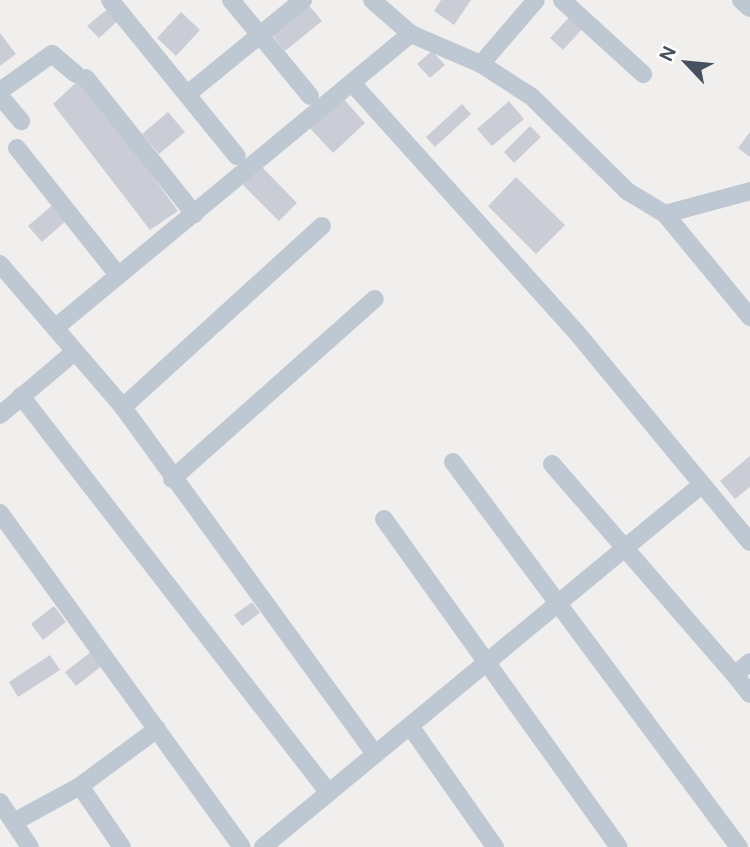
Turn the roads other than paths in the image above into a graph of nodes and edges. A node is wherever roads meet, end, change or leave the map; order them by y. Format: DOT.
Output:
graph roads {
  1 [pos="110,0"];
  2 [pos="231,0"];
  3 [pos="303,0"];
  4 [pos="372,0"];
  5 [pos="536,0"];
  6 [pos="562,0"];
  7 [pos="741,0"];
  8 [pos="750,8"];
  9 [pos="411,34"];
  10 [pos="260,35"];
  11 [pos="481,64"];
  12 [pos="643,74"];
  13 [pos="352,83"];
  14 [pos="190,92"];
  15 [pos="0,93"];
  16 [pos="310,96"];
  17 [pos="21,121"];
  18 [pos="17,148"];
  19 [pos="237,156"];
  20 [pos="750,191"];
  21 [pos="194,214"];
  22 [pos="665,214"];
  23 [pos="322,226"];
  24 [pos="0,264"];
  25 [pos="118,275"];
  26 [pos="374,299"];
  27 [pos="750,317"];
  28 [pos="55,328"];
  29 [pos="73,354"];
  30 [pos="21,396"];
  31 [pos="123,407"];
  32 [pos="0,415"];
  33 [pos="453,462"];
  34 [pos="552,464"];
  35 [pos="173,479"];
  36 [pos="700,485"];
  37 [pos="0,513"];
  38 [pos="384,519"];
  39 [pos="750,542"];
  40 [pos="625,548"];
  41 [pos="557,604"];
  42 [pos="489,660"];
  43 [pos="750,662"];
  44 [pos="735,675"];
  45 [pos="750,694"];
  46 [pos="410,726"];
  47 [pos="157,729"];
  48 [pos="376,754"];
  49 [pos="80,786"];
  50 [pos="329,793"];
  51 [pos="0,802"];
  52 [pos="14,822"];
  53 [pos="30,847"];
  54 [pos="122,847"];
  55 [pos="242,847"];
  56 [pos="263,847"];
  57 [pos="495,847"];
  58 [pos="620,847"];
  59 [pos="739,847"];
  1 -- 14 [label="street"];
  2 -- 10 [label="street"];
  3 -- 10 [label="street"];
  4 -- 9 [label="street"];
  5 -- 11 [label="street"];
  6 -- 12 [label="street"];
  7 -- 8 [label="street"];
  9 -- 11 [label="street"];
  9 -- 13 [label="street"];
  10 -- 14 [label="street"];
  10 -- 16 [label="street"];
  11 -- 22 [label="street"];
  13 -- 21 [label="street"];
  13 -- 36 [label="street"];
  14 -- 19 [label="street"];
  15 -- 17 [label="street"];
  15 -- 21 [label="street"];
  18 -- 25 [label="street"];
  20 -- 22 [label="street"];
  21 -- 25 [label="street"];
  22 -- 27 [label="street"];
  23 -- 31 [label="street"];
  24 -- 28 [label="street"];
  25 -- 28 [label="street"];
  26 -- 35 [label="street"];
  28 -- 29 [label="street"];
  29 -- 30 [label="street"];
  29 -- 31 [label="street"];
  30 -- 32 [label="street"];
  30 -- 50 [label="street"];
  31 -- 35 [label="street"];
  33 -- 41 [label="street"];
  34 -- 40 [label="street"];
  35 -- 48 [label="street"];
  36 -- 39 [label="street"];
  36 -- 40 [label="street"];
  37 -- 47 [label="street"];
  38 -- 42 [label="street"];
  40 -- 41 [label="street"];
  40 -- 44 [label="street"];
  41 -- 42 [label="street"];
  41 -- 59 [label="street"];
  42 -- 46 [label="street"];
  42 -- 58 [label="street"];
  43 -- 44 [label="street"];
  44 -- 45 [label="street"];
  46 -- 48 [label="street"];
  46 -- 57 [label="street"];
  47 -- 49 [label="street"];
  47 -- 55 [label="street"];
  48 -- 50 [label="street"];
  49 -- 52 [label="street"];
  49 -- 54 [label="street"];
  50 -- 56 [label="street"];
  51 -- 52 [label="street"];
  52 -- 53 [label="street"];
}
